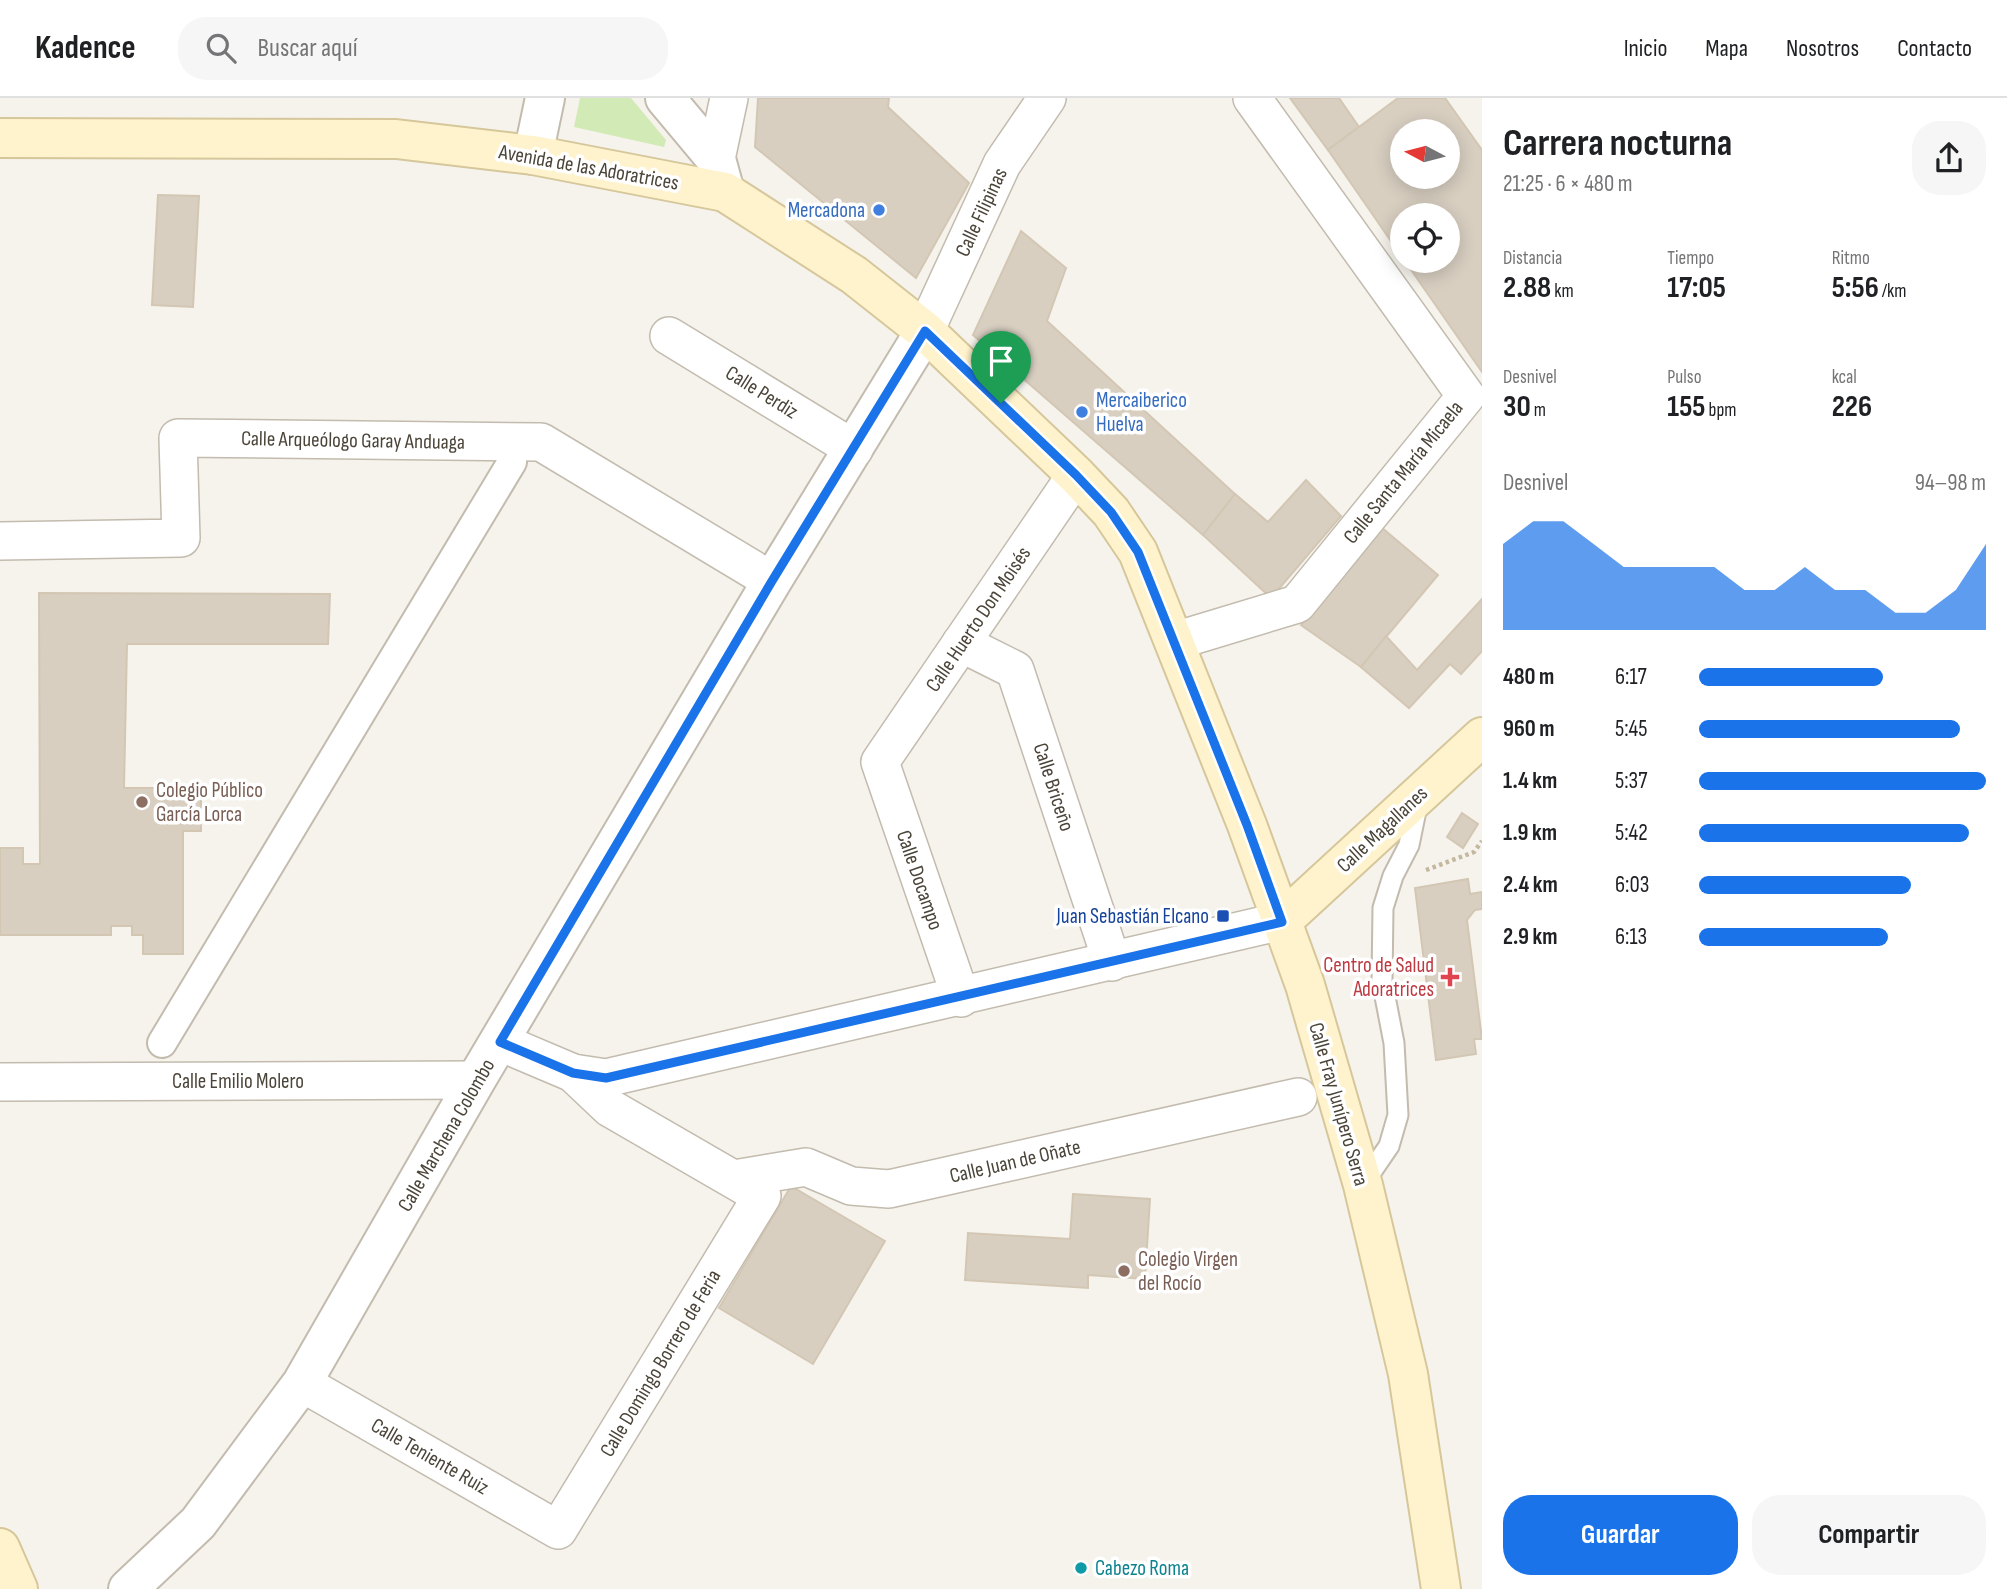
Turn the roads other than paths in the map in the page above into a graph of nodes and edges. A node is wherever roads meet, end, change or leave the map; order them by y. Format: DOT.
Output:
graph roads {
  1 [pos="545,98"];
  2 [pos="665,98"];
  3 [pos="729,98"];
  4 [pos="1047,98"];
  5 [pos="1252,98"];
  6 [pos="0,138"];
  7 [pos="533,155"];
  8 [pos="721,175"];
  9 [pos="925,331"];
  10 [pos="669,336"];
  11 [pos="854,449"];
  12 [pos="512,462"];
  13 [pos="1076,475"];
  14 [pos="0,541"];
  15 [pos="772,581"];
  16 [pos="1175,641"];
  17 [pos="961,643"];
  18 [pos="1482,737"];
  19 [pos="880,762"];
  20 [pos="1419,795"];
  21 [pos="1282,922"];
  22 [pos="1112,962"];
  23 [pos="961,998"];
  24 [pos="500,1042"];
  25 [pos="162,1043"];
  26 [pos="573,1073"];
  27 [pos="477,1080"];
  28 [pos="0,1083"];
  29 [pos="1298,1097"];
  30 [pos="1363,1185"];
  31 [pos="748,1187"];
  32 [pos="302,1383"];
  33 [pos="1424,1486"];
  34 [pos="558,1530"];
  35 [pos="0,1548"];
  36 [pos="18,1589"];
  37 [pos="128,1589"];
  38 [pos="1426,1589"];
  39 [pos="1440,1589"];
  1 -- 7 [label="street"];
  2 -- 8 [label="street"];
  3 -- 8 [label="street"];
  4 -- 9 [label="street, Calle Filipinas"];
  5 -- 16 [label="street, Calle Santa María Micaela"];
  6 -- 7 [label="main road, Avenida de las Adoratrices"];
  7 -- 8 [label="main road, Avenida de las Adoratrices"];
  8 -- 9 [label="main road, Avenida de las Adoratrices"];
  9 -- 11 [label="street, Calle Marchena Colombo"];
  9 -- 13 [label="main road, Avenida de las Adoratrices"];
  10 -- 11 [label="street, Calle Perdiz"];
  11 -- 15 [label="street, Calle Marchena Colombo"];
  12 -- 25 [label="street"];
  13 -- 16 [label="main road, Calle Fray Junípero Serra"];
  13 -- 17 [label="street, Calle Huerto Don Moisés"];
  14 -- 15 [label="street, Calle Arqueólogo Garay Anduaga"];
  15 -- 24 [label="street, Calle Marchena Colombo"];
  16 -- 21 [label="main road, Calle Fray Junípero Serra"];
  17 -- 19 [label="street, Calle Huerto Don Moisés"];
  17 -- 22 [label="street, Calle Briceño"];
  18 -- 20 [label="main road, Calle Magallanes"];
  19 -- 23 [label="street, Calle Docampo"];
  20 -- 21 [label="main road, Calle Magallanes"];
  20 -- 30 [label="lane"];
  21 -- 22 [label="street"];
  21 -- 30 [label="main road, Calle Fray Junípero Serra"];
  22 -- 23 [label="street"];
  23 -- 26 [label="street"];
  24 -- 26 [label="street"];
  24 -- 27 [label="street, Calle Marchena Colombo"];
  26 -- 31 [label="street"];
  27 -- 28 [label="street, Calle Emilio Molero"];
  27 -- 32 [label="street, Calle Marchena Colombo"];
  29 -- 31 [label="street, Calle Juan de Oñate"];
  30 -- 33 [label="main road, Calle Fray Junípero Serra"];
  31 -- 34 [label="street, Calle Domingo Borrero de Feria"];
  32 -- 34 [label="street, Calle Teniente Ruiz"];
  32 -- 37 [label="street, Calle Marchena Colombo"];
  33 -- 38 [label="main road, Calle Fray Junípero Serra"];
  33 -- 39 [label="main road, Calle Fray Junípero Serra"];
  35 -- 36 [label="main road"];
}
